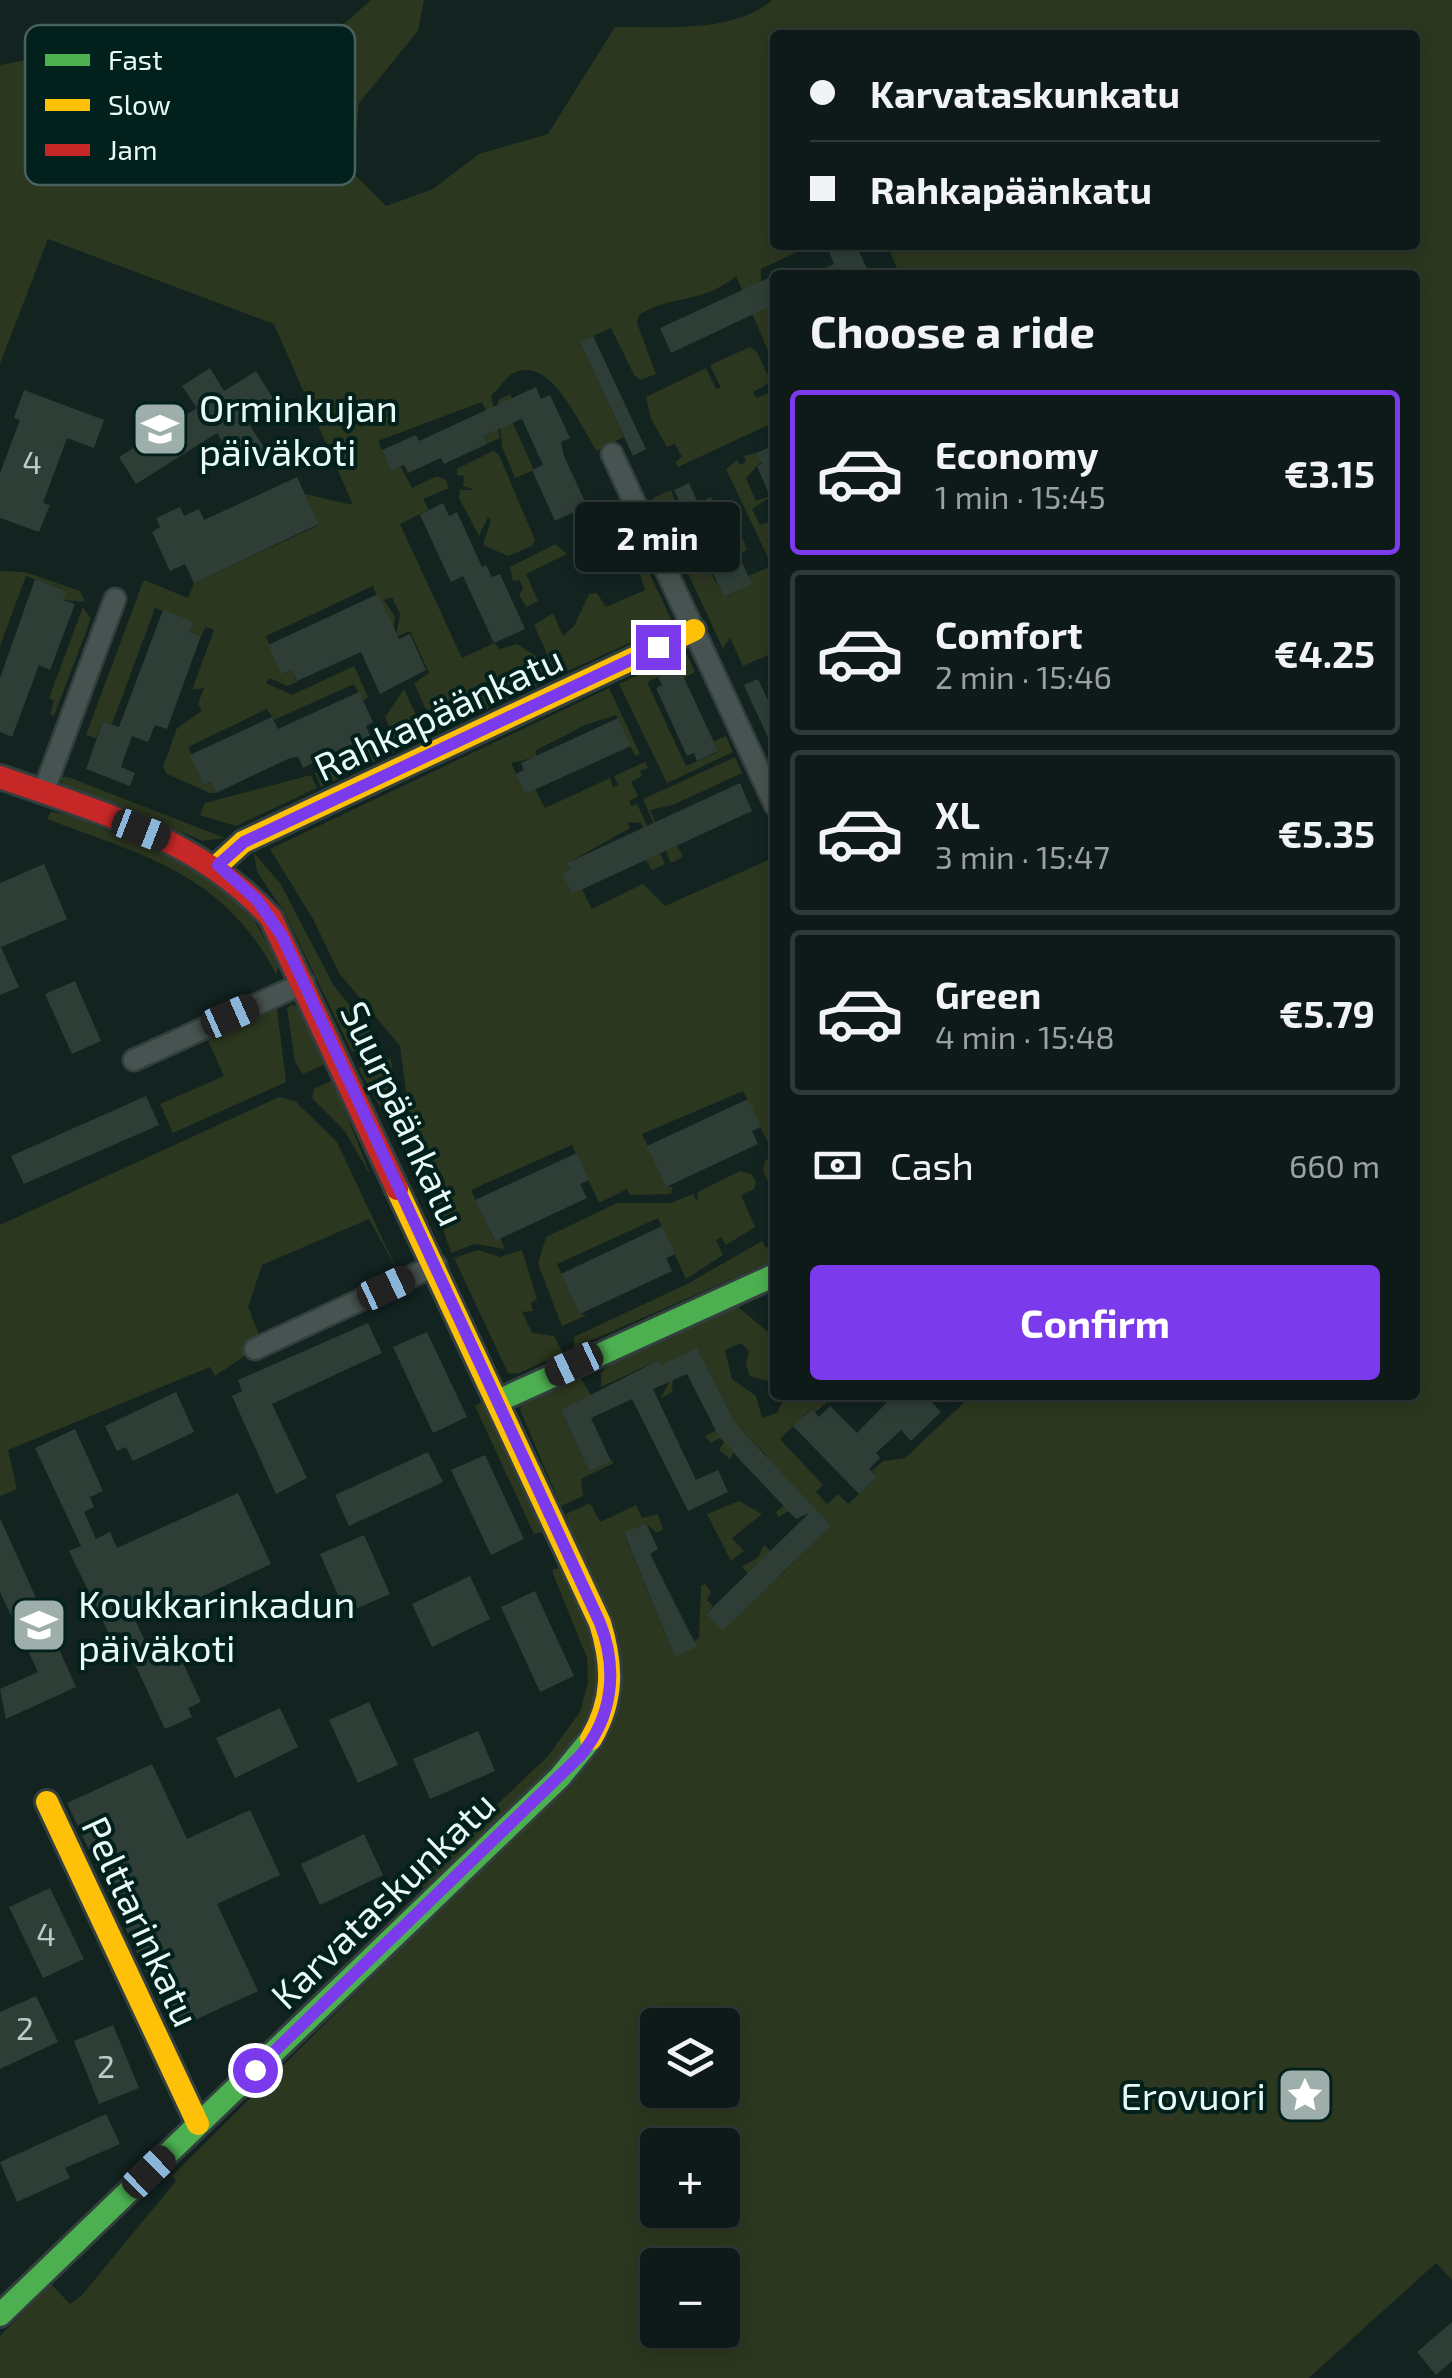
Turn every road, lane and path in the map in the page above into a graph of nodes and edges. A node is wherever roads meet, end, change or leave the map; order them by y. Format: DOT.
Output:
graph roads {
  1 [pos="612,454"];
  2 [pos="115,599"];
  3 [pos="694,630"];
  4 [pos="0,777"];
  5 [pos="43,793"];
  6 [pos="770,793"];
  7 [pos="218,865"];
  8 [pos="304,983"];
  9 [pos="134,1060"];
  10 [pos="436,1265"];
  11 [pos="770,1277"];
  12 [pos="255,1349"];
  13 [pos="498,1400"];
  14 [pos="600,1623"];
  15 [pos="47,1802"];
  16 [pos="198,2124"];
  17 [pos="0,2315"];
  1 -- 3 [label="street"];
  2 -- 5 [label="street"];
  3 -- 6 [label="street"];
  3 -- 7 [label="street, Rahkapäänkatu"];
  4 -- 5 [label="street, Suurpäänkatu"];
  5 -- 7 [label="street, Suurpäänkatu"];
  7 -- 8 [label="street, Suurpäänkatu"];
  8 -- 9 [label="street"];
  8 -- 10 [label="street, Suurpäänkatu"];
  10 -- 12 [label="street"];
  10 -- 13 [label="street, Suurpäänkatu"];
  11 -- 13 [label="street"];
  13 -- 14 [label="street, Suurpäänkatu"];
  14 -- 16 [label="street, Karvataskunkatu"];
  15 -- 16 [label="street, Pelttarinkatu"];
  16 -- 17 [label="street, Karvataskunkatu"];
}
